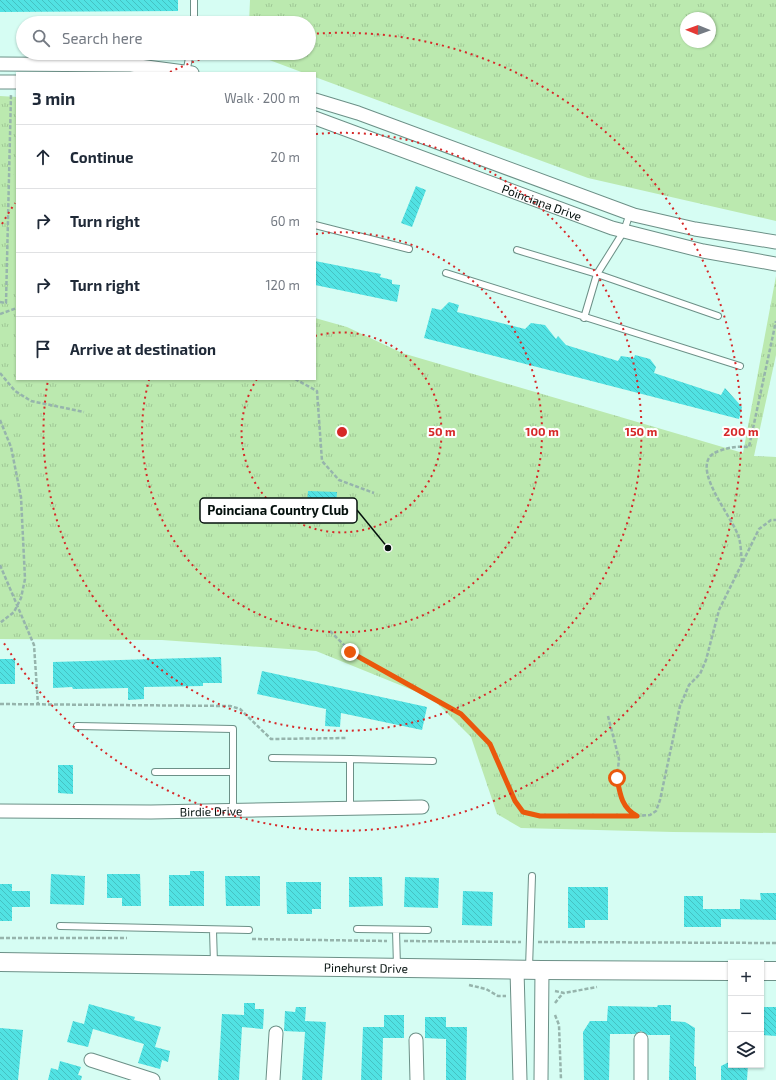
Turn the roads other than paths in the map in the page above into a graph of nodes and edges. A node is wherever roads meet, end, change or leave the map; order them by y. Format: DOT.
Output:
graph roads {
  1 [pos="194,0"];
  2 [pos="194,16"];
  3 [pos="189,60"];
  4 [pos="0,64"];
  5 [pos="181,72"];
  6 [pos="188,72"];
  7 [pos="0,82"];
  8 [pos="14,88"];
  9 [pos="316,100"];
  10 [pos="316,118"];
  11 [pos="630,213"];
  12 [pos="316,225"];
  13 [pos="624,231"];
  14 [pos="776,242"];
  15 [pos="409,249"];
  16 [pos="517,250"];
  17 [pos="776,264"];
  18 [pos="446,273"];
  19 [pos="598,274"];
  20 [pos="718,316"];
  21 [pos="584,318"];
  22 [pos="740,366"];
  23 [pos="77,726"];
  24 [pos="272,758"];
  25 [pos="350,759"];
  26 [pos="433,762"];
  27 [pos="155,772"];
  28 [pos="233,772"];
  29 [pos="422,807"];
  30 [pos="350,809"];
  31 [pos="0,811"];
  32 [pos="233,811"];
  33 [pos="532,876"];
  34 [pos="60,926"];
  35 [pos="214,930"];
  36 [pos="249,930"];
  37 [pos="357,930"];
  38 [pos="396,930"];
  39 [pos="428,930"];
  40 [pos="0,962"];
  41 [pos="214,966"];
  42 [pos="397,968"];
  43 [pos="529,970"];
  44 [pos="728,971"];
  45 [pos="764,971"];
  46 [pos="776,971"];
  47 [pos="276,1033"];
  48 [pos="640,1039"];
  49 [pos="416,1040"];
  50 [pos="91,1060"];
  51 [pos="153,1080"];
  52 [pos="273,1080"];
  53 [pos="417,1080"];
  54 [pos="520,1080"];
  55 [pos="541,1080"];
  56 [pos="640,1080"];
  1 -- 2 [label="lane"];
  3 -- 6 [label="lane"];
  4 -- 5 [label="street"];
  7 -- 8 [label="street"];
  9 -- 11 [label="street, Poinciana Drive"];
  10 -- 13 [label="street, Poinciana Drive"];
  11 -- 13 [label="lane"];
  11 -- 14 [label="street, Poinciana Drive"];
  12 -- 15 [label="lane"];
  13 -- 17 [label="street, Poinciana Drive"];
  13 -- 19 [label="lane"];
  16 -- 19 [label="lane"];
  18 -- 21 [label="lane"];
  19 -- 20 [label="lane"];
  19 -- 21 [label="lane"];
  21 -- 22 [label="lane"];
  23 -- 28 [label="lane"];
  24 -- 25 [label="lane"];
  25 -- 26 [label="lane"];
  25 -- 30 [label="lane"];
  27 -- 28 [label="lane"];
  28 -- 32 [label="lane"];
  29 -- 30 [label="street, Birdie Drive"];
  30 -- 32 [label="street, Birdie Drive"];
  31 -- 32 [label="street, Birdie Drive"];
  33 -- 43 [label="lane"];
  34 -- 35 [label="lane"];
  35 -- 36 [label="lane"];
  35 -- 41 [label="lane"];
  37 -- 38 [label="lane"];
  38 -- 39 [label="lane"];
  38 -- 42 [label="lane"];
  40 -- 41 [label="street, Pinehurst Drive"];
  41 -- 42 [label="street, Pinehurst Drive"];
  42 -- 43 [label="street, Pinehurst Drive"];
  43 -- 44 [label="street, Pinehurst Drive"];
  43 -- 54 [label="street"];
  43 -- 55 [label="street"];
  45 -- 46 [label="street"];
  47 -- 52 [label="street"];
  48 -- 56 [label="street"];
  49 -- 53 [label="street"];
  50 -- 51 [label="street"];
}
